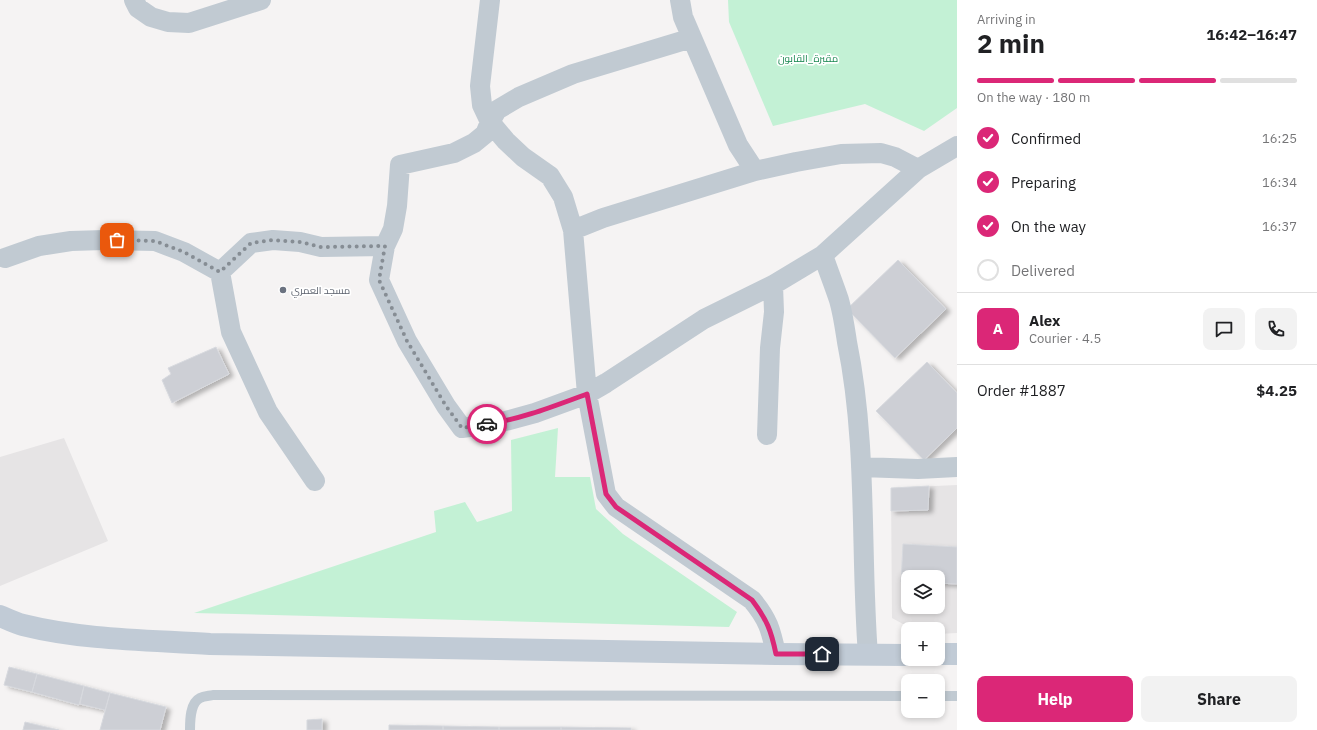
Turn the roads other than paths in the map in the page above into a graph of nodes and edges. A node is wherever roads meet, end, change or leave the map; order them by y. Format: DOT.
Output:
graph roads {
  1 [pos="134,0"];
  2 [pos="261,0"];
  3 [pos="490,0"];
  4 [pos="680,0"];
  5 [pos="692,38"];
  6 [pos="490,122"];
  7 [pos="957,146"];
  8 [pos="918,169"];
  9 [pos="755,171"];
  10 [pos="573,230"];
  11 [pos="385,246"];
  12 [pos="823,255"];
  13 [pos="5,258"];
  14 [pos="220,272"];
  15 [pos="773,285"];
  16 [pos="587,394"];
  17 [pos="767,435"];
  18 [pos="861,467"];
  19 [pos="957,468"];
  20 [pos="315,481"];
  21 [pos="0,616"];
  22 [pos="776,654"];
  23 [pos="901,654"];
  24 [pos="945,654"];
  25 [pos="957,654"];
  26 [pos="868,655"];
  27 [pos="901,696"];
  28 [pos="945,696"];
  29 [pos="957,696"];
  30 [pos="190,730"];
  1 -- 2 [label="street"];
  3 -- 6 [label="street"];
  4 -- 5 [label="street"];
  5 -- 6 [label="street"];
  5 -- 9 [label="street"];
  6 -- 10 [label="street"];
  6 -- 11 [label="street"];
  7 -- 8 [label="street"];
  8 -- 9 [label="street"];
  8 -- 12 [label="street"];
  9 -- 10 [label="street"];
  10 -- 16 [label="street"];
  11 -- 14 [label="street"];
  11 -- 16 [label="street"];
  12 -- 15 [label="street"];
  12 -- 18 [label="street"];
  13 -- 14 [label="street"];
  14 -- 20 [label="street"];
  15 -- 16 [label="street"];
  15 -- 17 [label="street"];
  16 -- 22 [label="street"];
  18 -- 19 [label="street"];
  18 -- 26 [label="street"];
  21 -- 22 [label="main road"];
  22 -- 26 [label="main road"];
  23 -- 26 [label="main road"];
  24 -- 25 [label="main road"];
  27 -- 30 [label="lane"];
  28 -- 29 [label="lane"];
}
